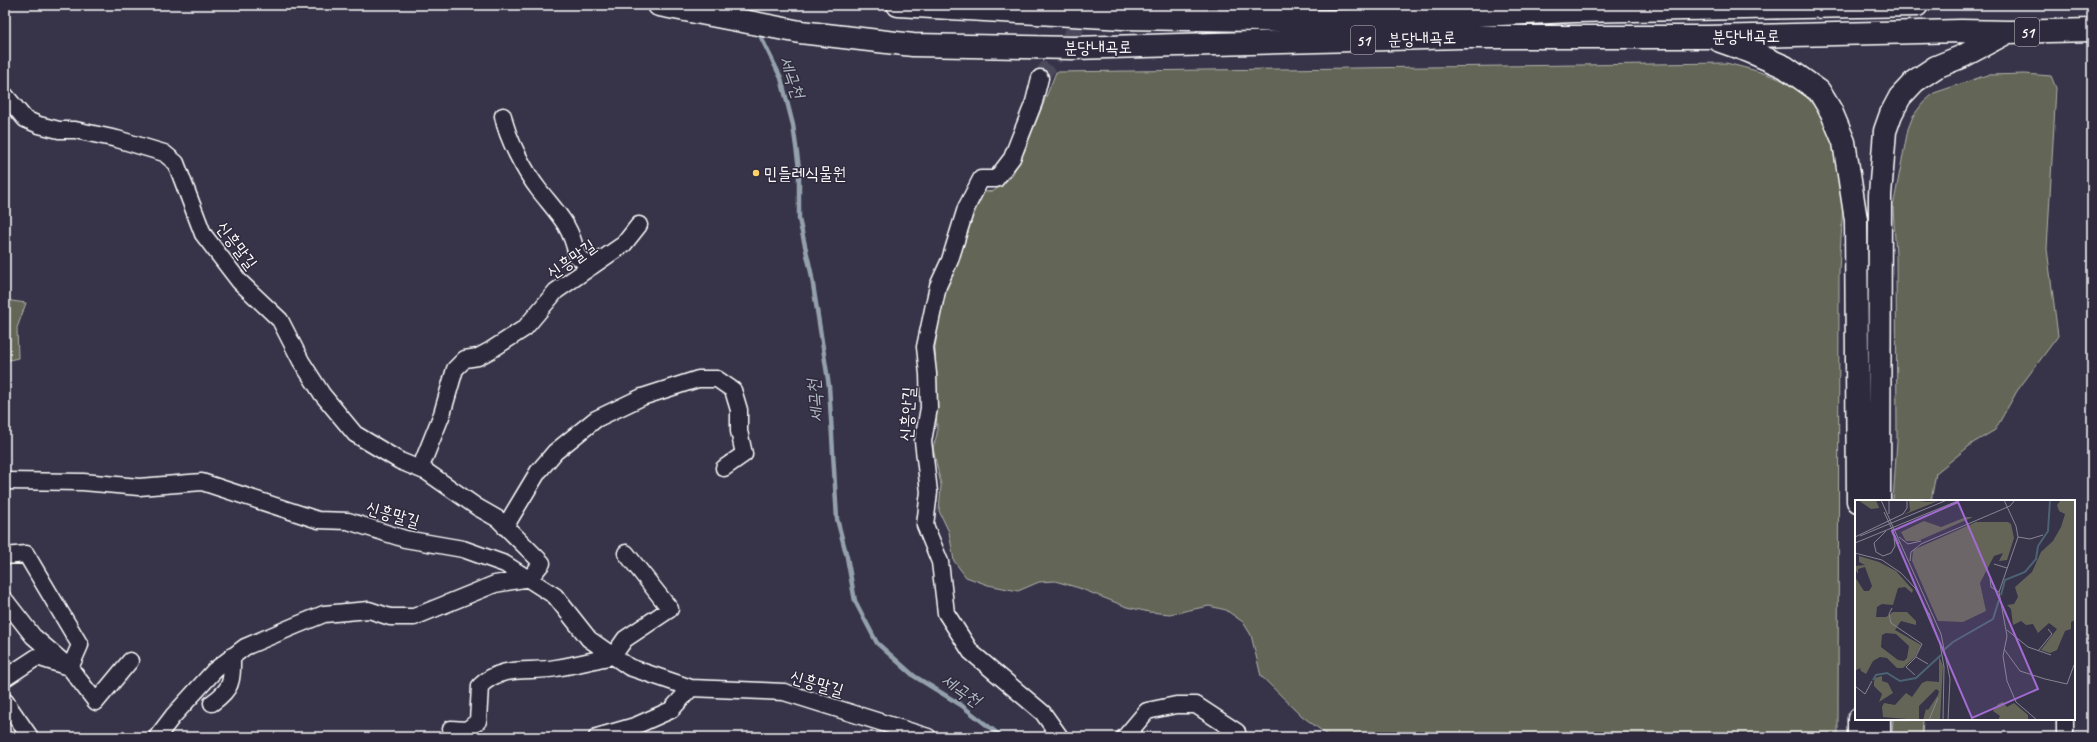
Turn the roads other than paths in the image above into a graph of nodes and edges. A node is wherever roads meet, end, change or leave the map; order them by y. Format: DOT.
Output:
graph roads {
  1 [pos="659,5"];
  2 [pos="898,5"];
  3 [pos="1279,5"];
  4 [pos="1917,5"];
  5 [pos="1123,18"];
  6 [pos="2092,30"];
  7 [pos="2008,32"];
  8 [pos="1708,37"];
  9 [pos="1040,78"];
  10 [pos="5,95"];
  11 [pos="503,116"];
  12 [pos="639,225"];
  13 [pos="591,267"];
  14 [pos="724,468"];
  15 [pos="420,469"];
  16 [pos="5,481"];
  17 [pos="1858,500"];
  18 [pos="1879,500"];
  19 [pos="505,527"];
  20 [pos="626,553"];
  21 [pos="5,556"];
  22 [pos="530,578"];
  23 [pos="5,600"];
  24 [pos="232,656"];
  25 [pos="613,656"];
  26 [pos="130,661"];
  27 [pos="70,668"];
  28 [pos="5,678"];
  29 [pos="691,688"];
  30 [pos="5,701"];
  31 [pos="212,703"];
  32 [pos="1859,720"];
  33 [pos="1879,720"];
  34 [pos="2065,720"];
  35 [pos="450,729"];
  36 [pos="1237,732"];
  37 [pos="30,737"];
  38 [pos="157,737"];
  39 [pos="597,737"];
  40 [pos="928,737"];
  41 [pos="1060,737"];
  42 [pos="1125,737"];
  43 [pos="1859,737"];
  44 [pos="1879,737"];
  45 [pos="2065,737"];
  1 -- 8 [label="highway, 분당내곡로 / 51"];
  2 -- 5 [label="highway, 분당내곡로 / 51"];
  3 -- 5 [label="highway"];
  4 -- 5 [label="highway, 분당내곡로 / 51"];
  6 -- 7 [label="highway, 분당내곡로 / 51"];
  7 -- 8 [label="highway, 분당내곡로 / 51"];
  7 -- 18 [label="highway"];
  8 -- 17 [label="highway"];
  9 -- 41 [label="street, 신흥안길"];
  10 -- 15 [label="street, 신흥말길"];
  11 -- 13 [label="street"];
  12 -- 13 [label="street, 신흥말길"];
  13 -- 15 [label="street, 신흥말길"];
  14 -- 19 [label="street"];
  15 -- 19 [label="street, 신흥말길"];
  16 -- 22 [label="street, 신흥말길"];
  19 -- 22 [label="street, 신흥말길"];
  20 -- 25 [label="street"];
  21 -- 27 [label="street"];
  22 -- 24 [label="street"];
  22 -- 25 [label="street, 신흥말길"];
  23 -- 27 [label="street"];
  24 -- 31 [label="street"];
  24 -- 38 [label="street"];
  25 -- 29 [label="street, 신흥말길"];
  25 -- 35 [label="street"];
  26 -- 27 [label="street"];
  27 -- 28 [label="street"];
  29 -- 39 [label="street"];
  29 -- 40 [label="street, 신흥말길"];
  30 -- 37 [label="street"];
  32 -- 43 [label="highway"];
  33 -- 44 [label="highway"];
  34 -- 45 [label="street"];
  36 -- 42 [label="street"];
}
